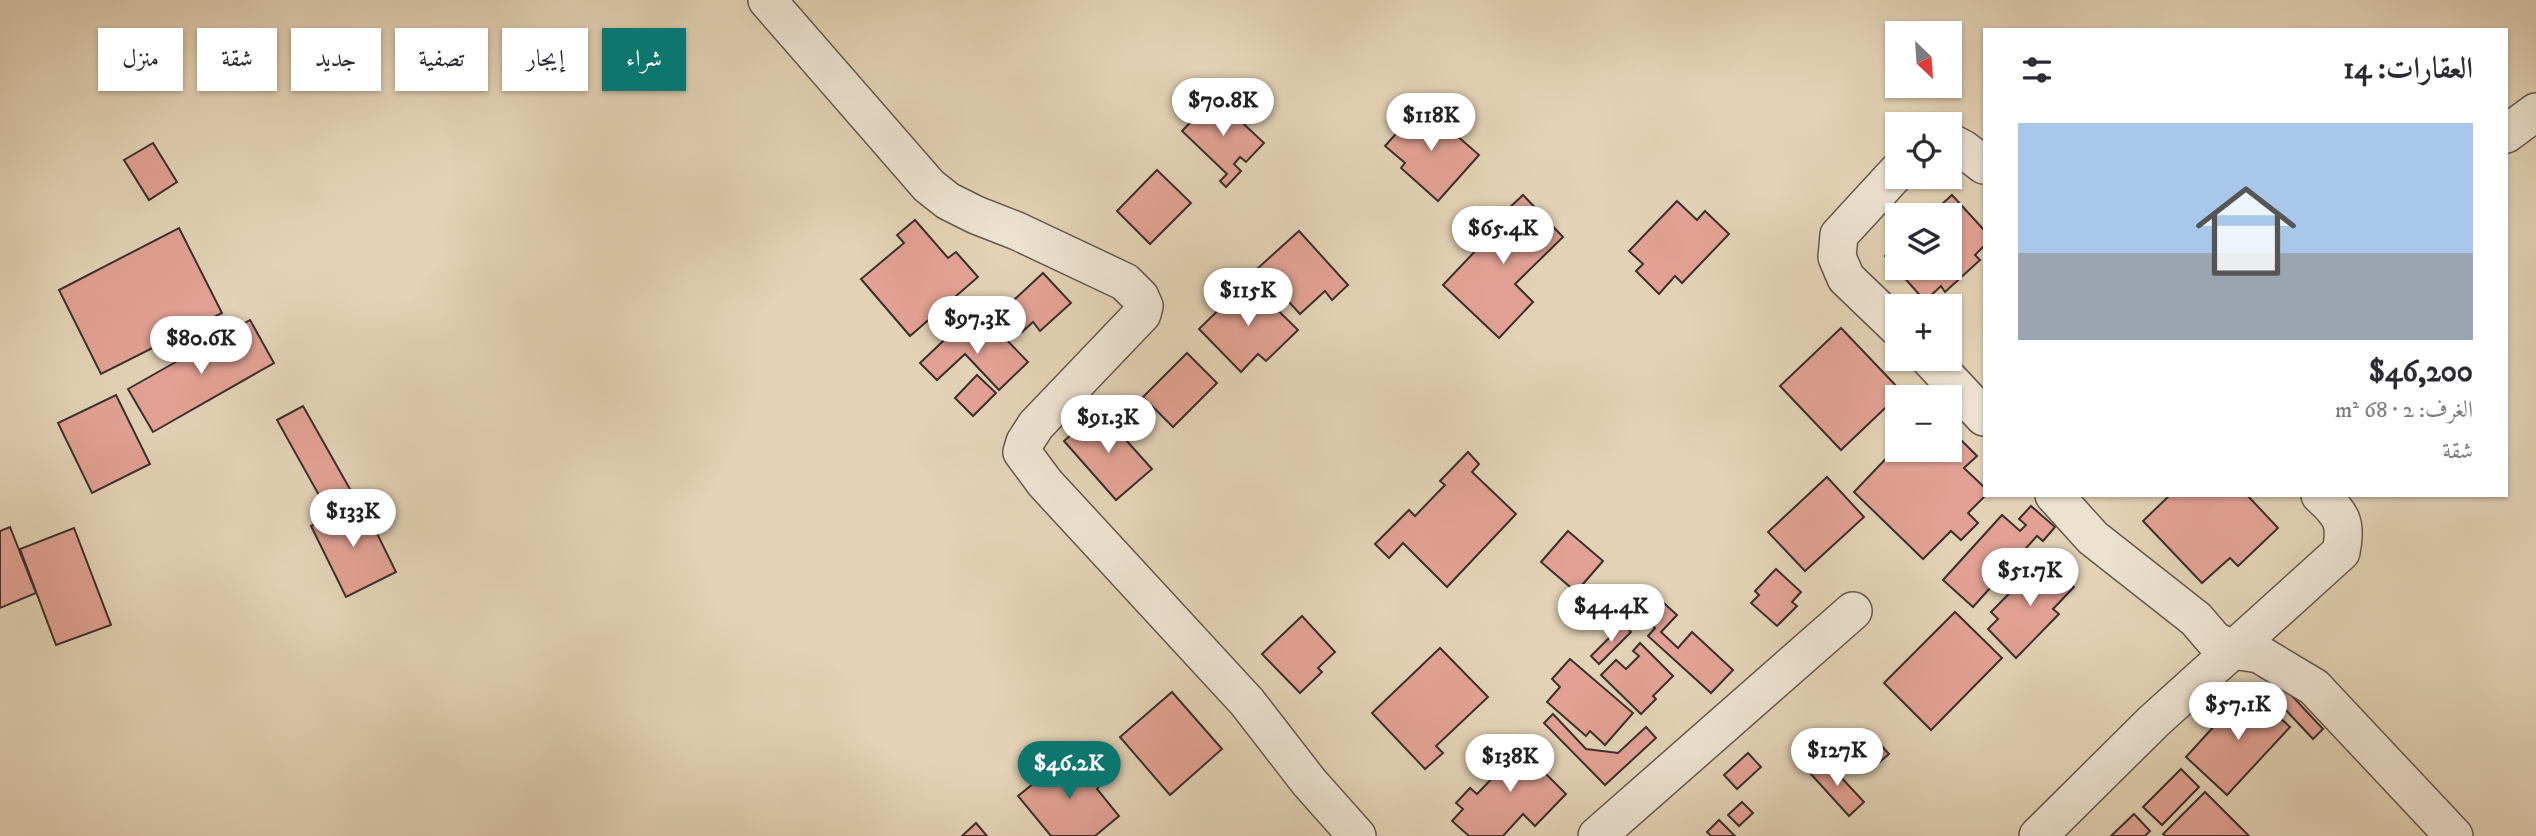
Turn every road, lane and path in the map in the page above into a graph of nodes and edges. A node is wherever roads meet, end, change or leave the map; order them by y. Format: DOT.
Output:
graph roads {
  1 [pos="767,0"];
  2 [pos="2536,112"];
  3 [pos="2508,133"];
  4 [pos="1962,148"];
  5 [pos="1983,164"];
  6 [pos="1885,185"];
  7 [pos="1885,315"];
  8 [pos="1941,371"];
  9 [pos="1983,416"];
  10 [pos="2056,497"];
  11 [pos="2322,497"];
  12 [pos="1853,611"];
  13 [pos="2233,650"];
  14 [pos="1357,836"];
  15 [pos="1597,836"];
  16 [pos="2038,836"];
  17 [pos="2454,836"];
  1 -- 14 [label="street"];
  2 -- 3 [label="street"];
  4 -- 5 [label="street"];
  6 -- 7 [label="street"];
  8 -- 9 [label="street"];
  10 -- 13 [label="street"];
  11 -- 13 [label="street"];
  12 -- 15 [label="street"];
  13 -- 16 [label="street"];
  13 -- 17 [label="street"];
}
